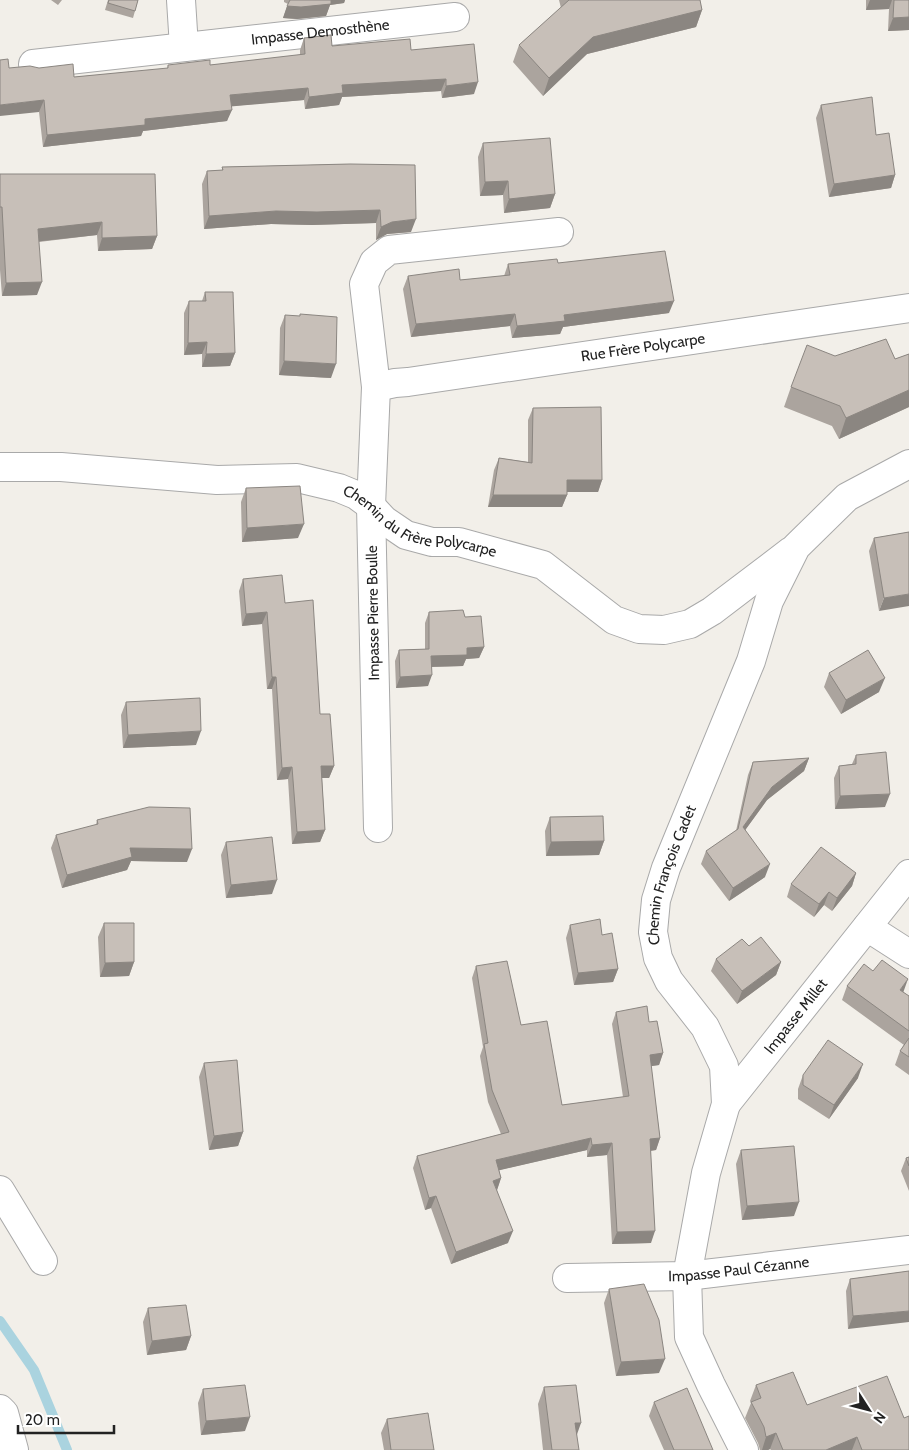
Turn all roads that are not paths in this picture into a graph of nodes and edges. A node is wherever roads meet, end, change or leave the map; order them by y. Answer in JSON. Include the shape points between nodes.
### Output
{"nodes":[{"id":1,"x":181,"y":0,"type":"edge"},
{"id":2,"x":455,"y":16,"type":"dead end"},
{"id":3,"x":184,"y":47,"type":"junction"},
{"id":4,"x":33,"y":64,"type":"dead end"},
{"id":5,"x":559,"y":232,"type":"dead end"},
{"id":6,"x":909,"y":308,"type":"edge"},
{"id":7,"x":376,"y":387,"type":"junction"},
{"id":8,"x":909,"y":464,"type":"edge"},
{"id":9,"x":0,"y":467,"type":"edge"},
{"id":10,"x":371,"y":506,"type":"junction"},
{"id":11,"x":796,"y":547,"type":"junction"},
{"id":12,"x":378,"y":828,"type":"dead end"},
{"id":13,"x":909,"y":874,"type":"edge"},
{"id":14,"x":867,"y":927,"type":"junction"},
{"id":15,"x":909,"y":954,"type":"edge"},
{"id":16,"x":726,"y":1104,"type":"junction"},
{"id":17,"x":0,"y":1190,"type":"edge"},
{"id":18,"x":909,"y":1250,"type":"edge"},
{"id":19,"x":44,"y":1261,"type":"dead end"},
{"id":20,"x":687,"y":1276,"type":"junction"},
{"id":21,"x":567,"y":1278,"type":"dead end"},
{"id":22,"x":0,"y":1409,"type":"edge"},
{"id":23,"x":14,"y":1450,"type":"edge"},
{"id":24,"x":744,"y":1450,"type":"edge"}],
"edges":[{"from":1,"to":3,"type":"street"},
{"from":2,"to":3,"type":"street","name":"Impasse Demosthène"},
{"from":3,"to":4,"type":"street","name":"Impasse Demosthène"},
{"from":5,"to":7,"type":"street","name":"Impasse Pierre Boulle","via":[[389,250],[374,262],[364,284]]},
{"from":6,"to":7,"type":"street","name":"Rue Frère Polycarpe"},
{"from":7,"to":10,"type":"street","name":"Impasse Pierre Boulle"},
{"from":8,"to":11,"type":"street","name":"Chemin François Cadet","via":[[847,497]]},
{"from":9,"to":10,"type":"street","name":"Chemin du Frère Polycarpe","via":[[61,467],[218,480],[298,478],[339,488]]},
{"from":10,"to":11,"type":"street","name":"Chemin du Frère Polycarpe","via":[[384,520],[406,534],[432,542],[459,542],[543,565],[614,620],[639,629],[664,630],[690,624]]},
{"from":10,"to":12,"type":"street","name":"Impasse Pierre Boulle"},
{"from":11,"to":16,"type":"street","name":"Chemin François Cadet","via":[[769,601],[751,661],[666,868],[656,900],[653,932],[658,958],[669,981],[706,1027],[724,1066]]},
{"from":13,"to":14,"type":"street","name":"Impasse Millet"},
{"from":14,"to":15,"type":"street"},
{"from":14,"to":16,"type":"street","name":"Impasse Millet"},
{"from":16,"to":20,"type":"street","name":"Chemin François Cadet","via":[[706,1173]]},
{"from":17,"to":19,"type":"street"},
{"from":18,"to":20,"type":"street","name":"Impasse Paul Cézanne"},
{"from":20,"to":21,"type":"street","name":"Impasse Paul Cézanne"},
{"from":20,"to":24,"type":"street","name":"Chemin François Cadet","via":[[689,1337]]},
{"from":22,"to":23,"type":"street"}]}
